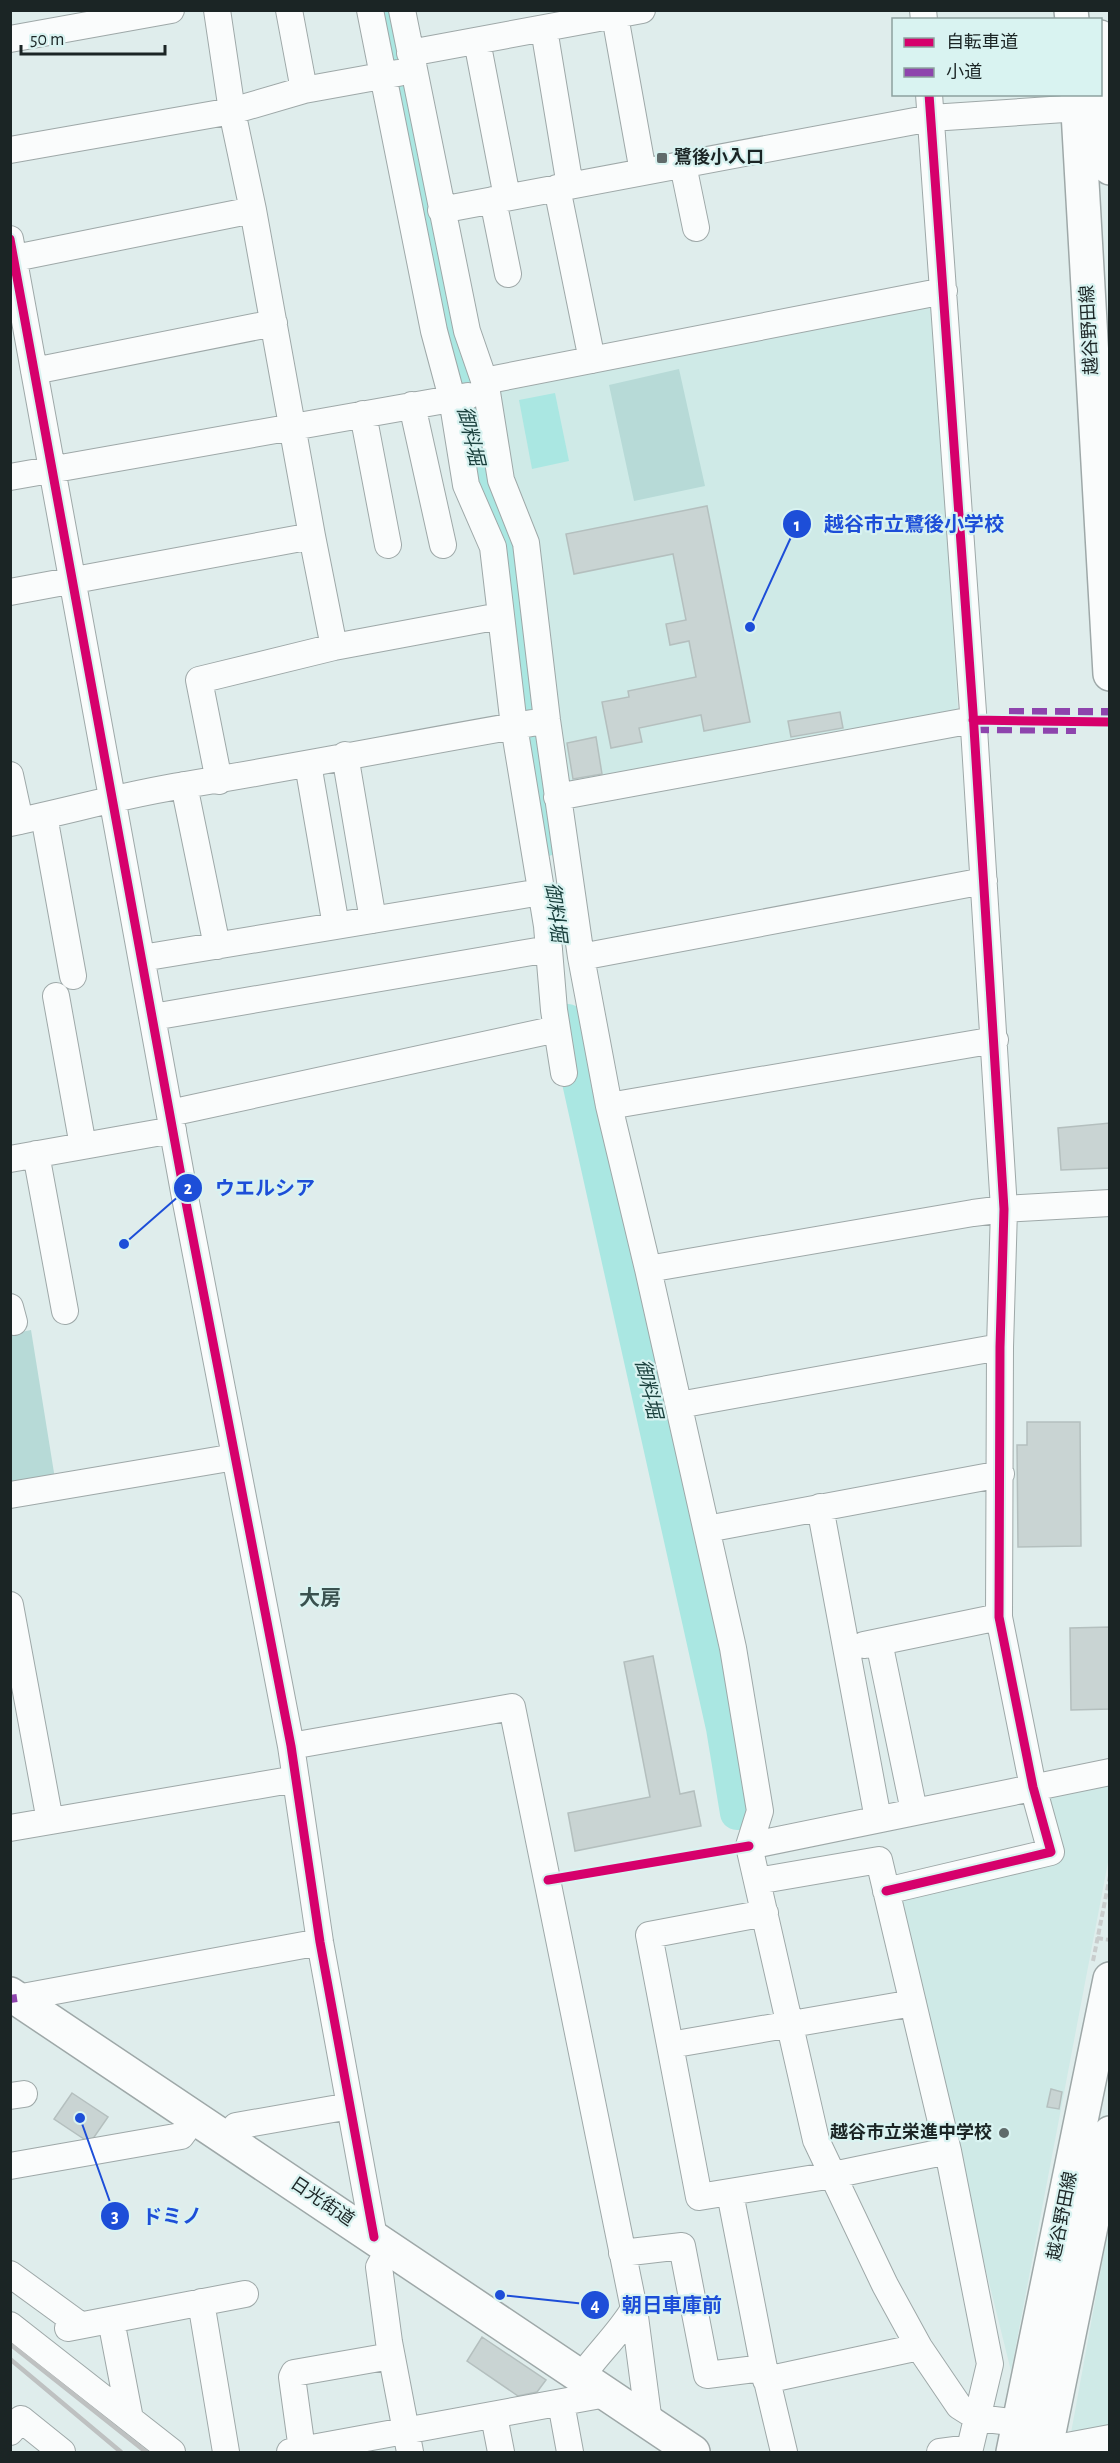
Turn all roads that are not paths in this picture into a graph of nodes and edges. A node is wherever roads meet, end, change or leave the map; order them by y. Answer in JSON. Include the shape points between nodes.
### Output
{"nodes":[{"id":1,"x":171,"y":10,"type":"edge"},
{"id":2,"x":217,"y":10,"type":"edge"},
{"id":3,"x":289,"y":10,"type":"edge"},
{"id":4,"x":370,"y":10,"type":"edge"},
{"id":5,"x":402,"y":10,"type":"edge"},
{"id":6,"x":629,"y":12,"type":"edge"},
{"id":7,"x":557,"y":21,"type":"edge"},
{"id":8,"x":10,"y":39,"type":"edge"},
{"id":9,"x":477,"y":41,"type":"junction"},
{"id":10,"x":400,"y":69,"type":"junction"},
{"id":11,"x":304,"y":90,"type":"junction"},
{"id":12,"x":1092,"y":104,"type":"edge"},
{"id":13,"x":930,"y":106,"type":"edge"},
{"id":14,"x":232,"y":111,"type":"junction"},
{"id":15,"x":10,"y":150,"type":"edge"},
{"id":16,"x":683,"y":165,"type":"junction"},
{"id":17,"x":1110,"y":168,"type":"edge"},
{"id":18,"x":643,"y":172,"type":"junction"},
{"id":19,"x":563,"y":187,"type":"junction"},
{"id":20,"x":500,"y":199,"type":"junction"},
{"id":21,"x":253,"y":210,"type":"junction"},
{"id":22,"x":441,"y":210,"type":"junction"},
{"id":23,"x":696,"y":228,"type":"dead end"},
{"id":24,"x":12,"y":253,"type":"edge"},
{"id":25,"x":508,"y":274,"type":"dead end"},
{"id":26,"x":944,"y":291,"type":"junction"},
{"id":27,"x":274,"y":323,"type":"junction"},
{"id":28,"x":592,"y":360,"type":"junction"},
{"id":29,"x":34,"y":371,"type":"junction"},
{"id":30,"x":471,"y":393,"type":"junction"},
{"id":31,"x":412,"y":405,"type":"junction"},
{"id":32,"x":363,"y":414,"type":"junction"},
{"id":33,"x":292,"y":426,"type":"junction"},
{"id":34,"x":52,"y":468,"type":"junction"},
{"id":35,"x":10,"y":477,"type":"edge"},
{"id":36,"x":312,"y":536,"type":"junction"},
{"id":37,"x":442,"y":544,"type":"dead end"},
{"id":38,"x":388,"y":545,"type":"dead end"},
{"id":39,"x":73,"y":580,"type":"junction"},
{"id":40,"x":10,"y":592,"type":"edge"},
{"id":41,"x":500,"y":616,"type":"junction"},
{"id":42,"x":334,"y":647,"type":"junction"},
{"id":43,"x":1110,"y":674,"type":"edge"},
{"id":44,"x":974,"y":720,"type":"junction"},
{"id":45,"x":531,"y":723,"type":"junction"},
{"id":46,"x":345,"y":755,"type":"junction"},
{"id":47,"x":309,"y":770,"type":"dead end"},
{"id":48,"x":10,"y":775,"type":"edge"},
{"id":49,"x":219,"y":781,"type":"junction"},
{"id":50,"x":184,"y":785,"type":"junction"},
{"id":51,"x":557,"y":797,"type":"junction"},
{"id":52,"x":111,"y":801,"type":"junction"},
{"id":53,"x":25,"y":820,"type":"edge"},
{"id":54,"x":984,"y":881,"type":"junction"},
{"id":55,"x":541,"y":892,"type":"junction"},
{"id":56,"x":373,"y":920,"type":"junction"},
{"id":57,"x":336,"y":926,"type":"junction"},
{"id":58,"x":217,"y":946,"type":"junction"},
{"id":59,"x":549,"y":949,"type":"junction"},
{"id":60,"x":581,"y":957,"type":"junction"},
{"id":61,"x":142,"y":958,"type":"junction"},
{"id":62,"x":73,"y":976,"type":"dead end"},
{"id":63,"x":56,"y":996,"type":"dead end"},
{"id":64,"x":153,"y":1017,"type":"junction"},
{"id":65,"x":557,"y":1029,"type":"junction"},
{"id":66,"x":995,"y":1040,"type":"junction"},
{"id":67,"x":564,"y":1072,"type":"dead end"},
{"id":68,"x":609,"y":1106,"type":"junction"},
{"id":69,"x":172,"y":1121,"type":"junction"},
{"id":70,"x":83,"y":1146,"type":"junction"},
{"id":71,"x":36,"y":1154,"type":"junction"},
{"id":72,"x":10,"y":1159,"type":"edge"},
{"id":73,"x":1110,"y":1203,"type":"edge"},
{"id":74,"x":1004,"y":1209,"type":"junction"},
{"id":75,"x":648,"y":1269,"type":"junction"},
{"id":76,"x":65,"y":1311,"type":"dead end"},
{"id":77,"x":1000,"y":1347,"type":"junction"},
{"id":78,"x":678,"y":1406,"type":"junction"},
{"id":79,"x":235,"y":1457,"type":"junction"},
{"id":80,"x":1001,"y":1474,"type":"junction"},
{"id":81,"x":10,"y":1495,"type":"edge"},
{"id":82,"x":820,"y":1507,"type":"junction"},
{"id":83,"x":707,"y":1529,"type":"junction"},
{"id":84,"x":10,"y":1605,"type":"edge"},
{"id":85,"x":999,"y":1617,"type":"junction"},
{"id":86,"x":879,"y":1642,"type":"junction"},
{"id":87,"x":846,"y":1648,"type":"junction"},
{"id":88,"x":291,"y":1746,"type":"junction"},
{"id":89,"x":1110,"y":1772,"type":"edge"},
{"id":90,"x":296,"y":1779,"type":"junction"},
{"id":91,"x":1033,"y":1787,"type":"junction"},
{"id":92,"x":914,"y":1811,"type":"junction"},
{"id":93,"x":878,"y":1819,"type":"junction"},
{"id":94,"x":50,"y":1821,"type":"junction"},
{"id":95,"x":10,"y":1828,"type":"edge"},
{"id":96,"x":749,"y":1846,"type":"junction"},
{"id":97,"x":757,"y":1881,"type":"junction"},
{"id":98,"x":886,"y":1891,"type":"junction"},
{"id":99,"x":765,"y":1913,"type":"junction"},
{"id":100,"x":320,"y":1942,"type":"junction"},
{"id":101,"x":1110,"y":1979,"type":"edge"},
{"id":102,"x":14,"y":1996,"type":"edge"},
{"id":103,"x":913,"y":2003,"type":"junction"},
{"id":104,"x":790,"y":2026,"type":"junction"},
{"id":105,"x":670,"y":2045,"type":"junction"},
{"id":106,"x":350,"y":2106,"type":"junction"},
{"id":107,"x":195,"y":2117,"type":"junction"},
{"id":108,"x":1110,"y":2133,"type":"edge"},
{"id":109,"x":228,"y":2139,"type":"junction"},
{"id":110,"x":948,"y":2151,"type":"junction"},
{"id":111,"x":10,"y":2166,"type":"edge"},
{"id":112,"x":832,"y":2175,"type":"junction"},
{"id":113,"x":730,"y":2193,"type":"junction"},
{"id":114,"x":382,"y":2242,"type":"junction"},
{"id":115,"x":622,"y":2253,"type":"junction"},
{"id":116,"x":10,"y":2274,"type":"edge"},
{"id":117,"x":245,"y":2294,"type":"dead end"},
{"id":118,"x":201,"y":2302,"type":"junction"},
{"id":119,"x":634,"y":2309,"type":"junction"},
{"id":120,"x":111,"y":2320,"type":"junction"},
{"id":121,"x":10,"y":2325,"type":"edge"},
{"id":122,"x":919,"y":2347,"type":"junction"},
{"id":123,"x":392,"y":2356,"type":"junction"},
{"id":124,"x":765,"y":2374,"type":"junction"},
{"id":125,"x":593,"y":2386,"type":"junction"},
{"id":126,"x":561,"y":2403,"type":"junction"},
{"id":127,"x":494,"y":2416,"type":"junction"},
{"id":128,"x":978,"y":2418,"type":"junction"},
{"id":129,"x":130,"y":2419,"type":"junction"},
{"id":130,"x":649,"y":2423,"type":"junction"},
{"id":131,"x":10,"y":2432,"type":"edge"},
{"id":132,"x":1016,"y":2438,"type":"edge"},
{"id":133,"x":1110,"y":2438,"type":"edge"},
{"id":134,"x":408,"y":2442,"type":"edge"},
{"id":135,"x":305,"y":2451,"type":"edge"},
{"id":136,"x":1045,"y":2451,"type":"edge"},
{"id":137,"x":62,"y":2452,"type":"edge"},
{"id":138,"x":172,"y":2452,"type":"edge"},
{"id":139,"x":226,"y":2452,"type":"edge"},
{"id":140,"x":501,"y":2452,"type":"edge"},
{"id":141,"x":570,"y":2452,"type":"edge"},
{"id":142,"x":693,"y":2452,"type":"edge"},
{"id":143,"x":784,"y":2452,"type":"edge"},
{"id":144,"x":940,"y":2452,"type":"edge"}],
"edges":[{"from":1,"to":8,"type":"street"},
{"from":2,"to":14,"type":"street"},
{"from":3,"to":11,"type":"street"},
{"from":4,"to":10,"type":"street"},
{"from":5,"to":10,"type":"street"},
{"from":6,"to":7,"type":"street"},
{"from":6,"to":18,"type":"street"},
{"from":7,"to":9,"type":"street"},
{"from":7,"to":19,"type":"street"},
{"from":9,"to":10,"type":"street"},
{"from":9,"to":20,"type":"street"},
{"from":10,"to":11,"type":"street"},
{"from":10,"to":22,"type":"street"},
{"from":10,"to":30,"type":"street","via":[[434,331]]},
{"from":11,"to":14,"type":"street"},
{"from":12,"to":13,"type":"street"},
{"from":12,"to":17,"type":"main road","name":"越谷野田線"},
{"from":12,"to":43,"type":"main road","name":"越谷野田線"},
{"from":13,"to":16,"type":"street"},
{"from":13,"to":26,"type":"street"},
{"from":14,"to":15,"type":"street"},
{"from":14,"to":21,"type":"street"},
{"from":16,"to":18,"type":"street"},
{"from":16,"to":23,"type":"street"},
{"from":18,"to":19,"type":"street"},
{"from":19,"to":20,"type":"street"},
{"from":19,"to":28,"type":"street"},
{"from":20,"to":22,"type":"street"},
{"from":20,"to":25,"type":"street"},
{"from":21,"to":24,"type":"street"},
{"from":21,"to":27,"type":"street"},
{"from":22,"to":30,"type":"street","via":[[467,331]]},
{"from":24,"to":29,"type":"street"},
{"from":26,"to":28,"type":"street"},
{"from":26,"to":44,"type":"street"},
{"from":27,"to":29,"type":"street"},
{"from":27,"to":33,"type":"street"},
{"from":28,"to":30,"type":"street"},
{"from":29,"to":34,"type":"street"},
{"from":30,"to":31,"type":"street"},
{"from":30,"to":41,"type":"street","via":[[465,485],[493,547]]},
{"from":30,"to":45,"type":"street","via":[[526,543]]},
{"from":31,"to":32,"type":"street"},
{"from":31,"to":37,"type":"street"},
{"from":32,"to":33,"type":"street"},
{"from":32,"to":38,"type":"street"},
{"from":33,"to":34,"type":"street"},
{"from":33,"to":36,"type":"street"},
{"from":34,"to":35,"type":"street"},
{"from":34,"to":39,"type":"street"},
{"from":36,"to":39,"type":"street"},
{"from":36,"to":42,"type":"street"},
{"from":39,"to":40,"type":"street"},
{"from":39,"to":52,"type":"street"},
{"from":41,"to":42,"type":"street"},
{"from":41,"to":45,"type":"street"},
{"from":42,"to":49,"type":"street","via":[[199,680]]},
{"from":44,"to":51,"type":"street"},
{"from":44,"to":54,"type":"street"},
{"from":45,"to":46,"type":"street"},
{"from":45,"to":51,"type":"street"},
{"from":45,"to":55,"type":"street"},
{"from":46,"to":49,"type":"street"},
{"from":46,"to":56,"type":"street"},
{"from":47,"to":57,"type":"street"},
{"from":48,"to":53,"type":"street"},
{"from":49,"to":50,"type":"street"},
{"from":50,"to":52,"type":"street"},
{"from":50,"to":58,"type":"street"},
{"from":51,"to":60,"type":"street"},
{"from":52,"to":53,"type":"street"},
{"from":52,"to":61,"type":"street"},
{"from":53,"to":62,"type":"street"},
{"from":54,"to":60,"type":"street"},
{"from":54,"to":66,"type":"street"},
{"from":55,"to":56,"type":"street"},
{"from":55,"to":59,"type":"street"},
{"from":56,"to":57,"type":"street"},
{"from":57,"to":58,"type":"street"},
{"from":58,"to":61,"type":"street"},
{"from":59,"to":64,"type":"street"},
{"from":59,"to":65,"type":"street"},
{"from":60,"to":68,"type":"street"},
{"from":61,"to":64,"type":"street"},
{"from":63,"to":70,"type":"street"},
{"from":64,"to":69,"type":"street"},
{"from":65,"to":67,"type":"street"},
{"from":65,"to":69,"type":"street"},
{"from":66,"to":68,"type":"street"},
{"from":66,"to":74,"type":"street"},
{"from":68,"to":75,"type":"street"},
{"from":69,"to":70,"type":"street"},
{"from":69,"to":79,"type":"street"},
{"from":70,"to":71,"type":"street"},
{"from":71,"to":72,"type":"street"},
{"from":71,"to":76,"type":"street"},
{"from":73,"to":74,"type":"street"},
{"from":74,"to":75,"type":"street"},
{"from":74,"to":77,"type":"street"},
{"from":75,"to":78,"type":"street"},
{"from":77,"to":78,"type":"street"},
{"from":77,"to":80,"type":"street"},
{"from":78,"to":83,"type":"street"},
{"from":79,"to":81,"type":"street"},
{"from":79,"to":88,"type":"street"},
{"from":80,"to":82,"type":"street"},
{"from":80,"to":85,"type":"street"},
{"from":82,"to":83,"type":"street"},
{"from":82,"to":87,"type":"street"},
{"from":83,"to":96,"type":"street","via":[[733,1648],[760,1810]]},
{"from":84,"to":94,"type":"street"},
{"from":85,"to":86,"type":"street"},
{"from":85,"to":91,"type":"street"},
{"from":86,"to":87,"type":"street"},
{"from":86,"to":92,"type":"street"},
{"from":87,"to":93,"type":"street"},
{"from":88,"to":90,"type":"street"},
{"from":88,"to":115,"type":"street","via":[[512,1707]]},
{"from":89,"to":91,"type":"street"},
{"from":90,"to":94,"type":"street"},
{"from":90,"to":100,"type":"street"},
{"from":91,"to":92,"type":"street"},
{"from":91,"to":98,"type":"street","via":[[1051,1852]]},
{"from":92,"to":93,"type":"street"},
{"from":93,"to":96,"type":"street"},
{"from":94,"to":95,"type":"street"},
{"from":96,"to":97,"type":"street"},
{"from":97,"to":98,"type":"street","via":[[879,1860]]},
{"from":97,"to":99,"type":"street"},
{"from":98,"to":103,"type":"street"},
{"from":99,"to":104,"type":"street"},
{"from":99,"to":105,"type":"street","via":[[649,1935]]},
{"from":100,"to":102,"type":"street"},
{"from":100,"to":106,"type":"street"},
{"from":101,"to":132,"type":"main road","name":"越谷野田線"},
{"from":102,"to":107,"type":"main road","name":"日光街道"},
{"from":103,"to":104,"type":"street"},
{"from":103,"to":110,"type":"street"},
{"from":104,"to":105,"type":"street"},
{"from":104,"to":112,"type":"street","via":[[816,2140]]},
{"from":105,"to":113,"type":"street","via":[[699,2197]]},
{"from":106,"to":109,"type":"street","via":[[236,2126]]},
{"from":106,"to":114,"type":"street"},
{"from":107,"to":109,"type":"main road","name":"日光街道"},
{"from":107,"to":111,"type":"street","via":[[180,2136]]},
{"from":108,"to":136,"type":"main road","name":"越谷野田線"},
{"from":109,"to":114,"type":"main road","name":"日光街道"},
{"from":110,"to":112,"type":"street"},
{"from":110,"to":128,"type":"street","via":[[990,2364]]},
{"from":112,"to":113,"type":"street"},
{"from":112,"to":122,"type":"street"},
{"from":113,"to":124,"type":"street"},
{"from":114,"to":123,"type":"street","via":[[379,2267]]},
{"from":114,"to":125,"type":"main road","name":"日光街道"},
{"from":115,"to":119,"type":"street"},
{"from":115,"to":124,"type":"street","via":[[682,2246],[707,2375]]},
{"from":116,"to":120,"type":"street","via":[[74,2326]]},
{"from":117,"to":118,"type":"street"},
{"from":118,"to":120,"type":"street"},
{"from":118,"to":139,"type":"street"},
{"from":119,"to":125,"type":"street","via":[[621,2331],[595,2357]]},
{"from":119,"to":130,"type":"street"},
{"from":120,"to":129,"type":"street"},
{"from":121,"to":129,"type":"street"},
{"from":122,"to":124,"type":"street"},
{"from":122,"to":128,"type":"street","via":[[958,2406]]},
{"from":123,"to":134,"type":"street"},
{"from":123,"to":135,"type":"street","via":[[294,2373]]},
{"from":124,"to":143,"type":"street"},
{"from":125,"to":126,"type":"street"},
{"from":125,"to":130,"type":"main road","name":"日光街道"},
{"from":126,"to":127,"type":"street"},
{"from":126,"to":141,"type":"street"},
{"from":127,"to":134,"type":"street"},
{"from":127,"to":140,"type":"street"},
{"from":128,"to":132,"type":"street"},
{"from":128,"to":144,"type":"street","via":[[970,2448]]},
{"from":129,"to":138,"type":"street"},
{"from":130,"to":142,"type":"main road","name":"日光街道"},
{"from":131,"to":137,"type":"street","via":[[21,2420]]},
{"from":133,"to":136,"type":"street"},
{"from":134,"to":135,"type":"street"}]}
